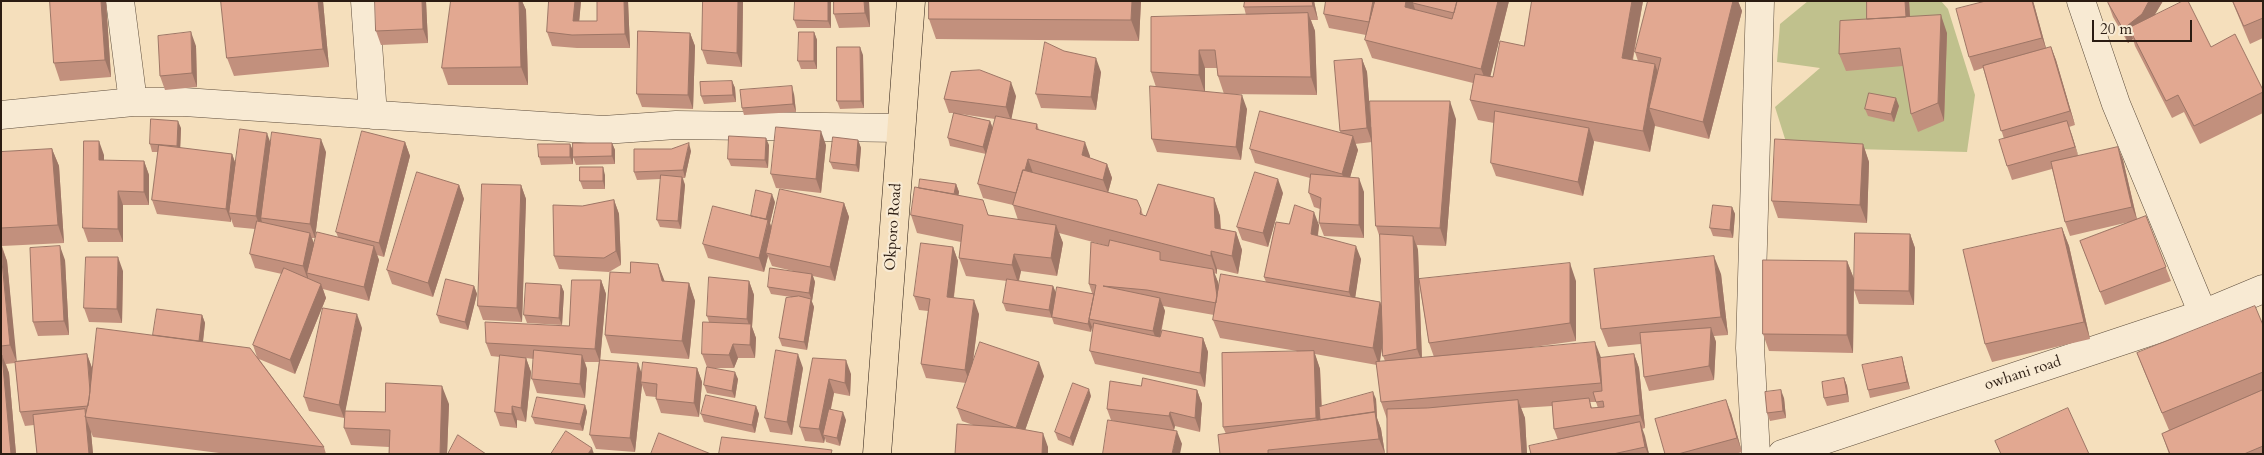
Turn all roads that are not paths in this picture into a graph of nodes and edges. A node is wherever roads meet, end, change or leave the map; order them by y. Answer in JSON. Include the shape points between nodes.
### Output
{"nodes":[{"id":1,"x":120,"y":1,"type":"edge"},
{"id":2,"x":365,"y":1,"type":"edge"},
{"id":3,"x":911,"y":1,"type":"edge"},
{"id":4,"x":1760,"y":1,"type":"edge"},
{"id":5,"x":2081,"y":1,"type":"edge"},
{"id":6,"x":133,"y":102,"type":"junction"},
{"id":7,"x":1,"y":115,"type":"edge"},
{"id":8,"x":373,"y":115,"type":"junction"},
{"id":9,"x":901,"y":128,"type":"junction"},
{"id":10,"x":2262,"y":290,"type":"edge"},
{"id":11,"x":2203,"y":314,"type":"junction"},
{"id":12,"x":877,"y":454,"type":"edge"},
{"id":13,"x":1756,"y":454,"type":"edge"},
{"id":14,"x":1782,"y":454,"type":"edge"}],
"edges":[{"from":1,"to":6,"type":"street"},
{"from":2,"to":8,"type":"street"},
{"from":3,"to":9,"type":"main road","name":"Okporo Road"},
{"from":4,"to":13,"type":"street","via":[[1750,348]]},
{"from":5,"to":11,"type":"street","via":[[2116,104]]},
{"from":6,"to":7,"type":"street"},
{"from":6,"to":8,"type":"street","via":[[184,102]]},
{"from":8,"to":9,"type":"street","via":[[603,130],[676,125]]},
{"from":9,"to":12,"type":"main road","name":"Okporo Road"},
{"from":10,"to":11,"type":"street","name":"owhani road"},
{"from":11,"to":14,"type":"street","name":"owhani road"}]}
